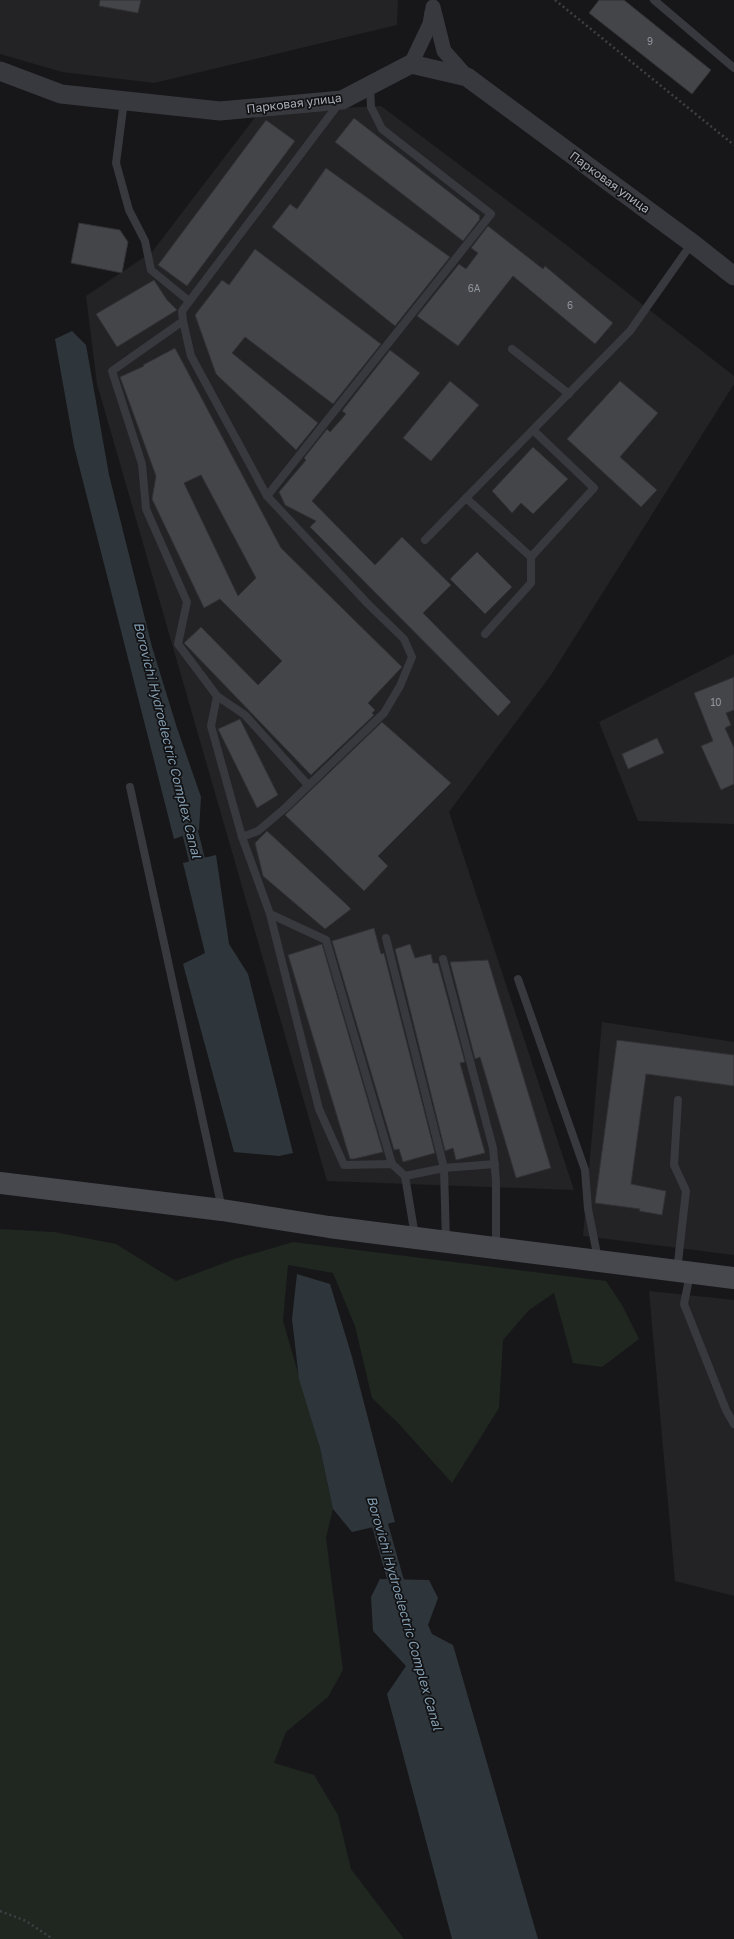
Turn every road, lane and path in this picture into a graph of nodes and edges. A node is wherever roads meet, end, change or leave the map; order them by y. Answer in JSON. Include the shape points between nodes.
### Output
{"nodes":[{"id":1,"x":555,"y":0,"type":"edge"},
{"id":2,"x":654,"y":0,"type":"edge"},
{"id":3,"x":434,"y":3,"type":"edge"},
{"id":4,"x":411,"y":64,"type":"junction"},
{"id":5,"x":734,"y":68,"type":"edge"},
{"id":6,"x":0,"y":71,"type":"edge"},
{"id":7,"x":467,"y":77,"type":"junction"},
{"id":8,"x":370,"y":85,"type":"junction"},
{"id":9,"x":342,"y":100,"type":"junction"},
{"id":10,"x":124,"y":101,"type":"junction"},
{"id":11,"x":734,"y":145,"type":"edge"},
{"id":12,"x":692,"y":243,"type":"junction"},
{"id":13,"x":734,"y":276,"type":"edge"},
{"id":14,"x":189,"y":301,"type":"junction"},
{"id":15,"x":183,"y":321,"type":"junction"},
{"id":16,"x":512,"y":349,"type":"dead end"},
{"id":17,"x":569,"y":394,"type":"junction"},
{"id":18,"x":533,"y":430,"type":"junction"},
{"id":19,"x":267,"y":496,"type":"junction"},
{"id":20,"x":466,"y":498,"type":"junction"},
{"id":21,"x":425,"y":540,"type":"dead end"},
{"id":22,"x":531,"y":557,"type":"junction"},
{"id":23,"x":485,"y":634,"type":"dead end"},
{"id":24,"x":217,"y":696,"type":"junction"},
{"id":25,"x":308,"y":784,"type":"junction"},
{"id":26,"x":130,"y":787,"type":"dead end"},
{"id":27,"x":242,"y":837,"type":"junction"},
{"id":28,"x":270,"y":914,"type":"junction"},
{"id":29,"x":386,"y":938,"type":"dead end"},
{"id":30,"x":443,"y":959,"type":"dead end"},
{"id":31,"x":518,"y":980,"type":"dead end"},
{"id":32,"x":678,"y":1100,"type":"dead end"},
{"id":33,"x":392,"y":1164,"type":"junction"},
{"id":34,"x":495,"y":1164,"type":"junction"},
{"id":35,"x":444,"y":1168,"type":"junction"},
{"id":36,"x":405,"y":1176,"type":"junction"},
{"id":37,"x":0,"y":1183,"type":"edge"},
{"id":38,"x":222,"y":1210,"type":"junction"},
{"id":39,"x":416,"y":1238,"type":"junction"},
{"id":40,"x":446,"y":1242,"type":"junction"},
{"id":41,"x":496,"y":1248,"type":"junction"},
{"id":42,"x":598,"y":1262,"type":"junction"},
{"id":43,"x":683,"y":1272,"type":"junction"},
{"id":44,"x":734,"y":1278,"type":"edge"},
{"id":45,"x":734,"y":1424,"type":"edge"},
{"id":46,"x":0,"y":1911,"type":"edge"},
{"id":47,"x":53,"y":1939,"type":"edge"}],
"edges":[{"from":1,"to":11,"type":"path"},
{"from":2,"to":5,"type":"lane"},
{"from":3,"to":4,"type":"street","via":[[430,24]]},
{"from":3,"to":7,"type":"street","via":[[444,51]]},
{"from":4,"to":7,"type":"street","name":"Парковая улица"},
{"from":4,"to":8,"type":"street","name":"Парковая улица"},
{"from":6,"to":10,"type":"street","name":"Парковая улица","via":[[61,94]]},
{"from":7,"to":12,"type":"street","name":"Парковая улица"},
{"from":8,"to":9,"type":"street","name":"Парковая улица"},
{"from":8,"to":19,"type":"lane","via":[[371,107],[382,130],[492,214]]},
{"from":9,"to":10,"type":"street","name":"Парковая улица","via":[[220,111]]},
{"from":9,"to":14,"type":"lane"},
{"from":10,"to":14,"type":"lane","via":[[116,163],[129,210],[145,241],[151,270]]},
{"from":12,"to":13,"type":"street","name":"Парковая улица"},
{"from":12,"to":17,"type":"lane","via":[[630,331]]},
{"from":14,"to":15,"type":"lane","via":[[182,311]]},
{"from":15,"to":19,"type":"lane","via":[[191,356]]},
{"from":15,"to":24,"type":"lane","via":[[112,371],[142,464],[146,509],[187,602],[178,644]]},
{"from":16,"to":17,"type":"lane"},
{"from":17,"to":18,"type":"lane"},
{"from":18,"to":20,"type":"lane"},
{"from":18,"to":22,"type":"lane","via":[[594,488]]},
{"from":19,"to":25,"type":"lane","via":[[404,639],[412,658],[400,686],[384,713]]},
{"from":20,"to":21,"type":"lane"},
{"from":20,"to":22,"type":"lane"},
{"from":22,"to":23,"type":"lane","via":[[531,583]]},
{"from":24,"to":25,"type":"lane","via":[[245,715]]},
{"from":24,"to":27,"type":"lane","via":[[211,726]]},
{"from":25,"to":27,"type":"lane","via":[[258,831]]},
{"from":26,"to":38,"type":"lane"},
{"from":27,"to":28,"type":"lane"},
{"from":28,"to":33,"type":"lane","via":[[326,940]]},
{"from":28,"to":33,"type":"lane","via":[[319,1109],[344,1165]]},
{"from":29,"to":35,"type":"lane"},
{"from":30,"to":34,"type":"lane"},
{"from":31,"to":42,"type":"lane","via":[[585,1170],[588,1209]]},
{"from":32,"to":43,"type":"lane","via":[[674,1165],[686,1192]]},
{"from":33,"to":36,"type":"lane"},
{"from":34,"to":35,"type":"lane"},
{"from":34,"to":41,"type":"lane"},
{"from":35,"to":36,"type":"lane"},
{"from":35,"to":40,"type":"lane"},
{"from":36,"to":39,"type":"lane"},
{"from":37,"to":38,"type":"main road"},
{"from":38,"to":39,"type":"main road"},
{"from":39,"to":40,"type":"main road"},
{"from":40,"to":41,"type":"main road"},
{"from":41,"to":42,"type":"main road"},
{"from":42,"to":43,"type":"main road"},
{"from":43,"to":44,"type":"main road"},
{"from":43,"to":45,"type":"lane","via":[[684,1304]]},
{"from":46,"to":47,"type":"path","via":[[26,1920]]}]}
